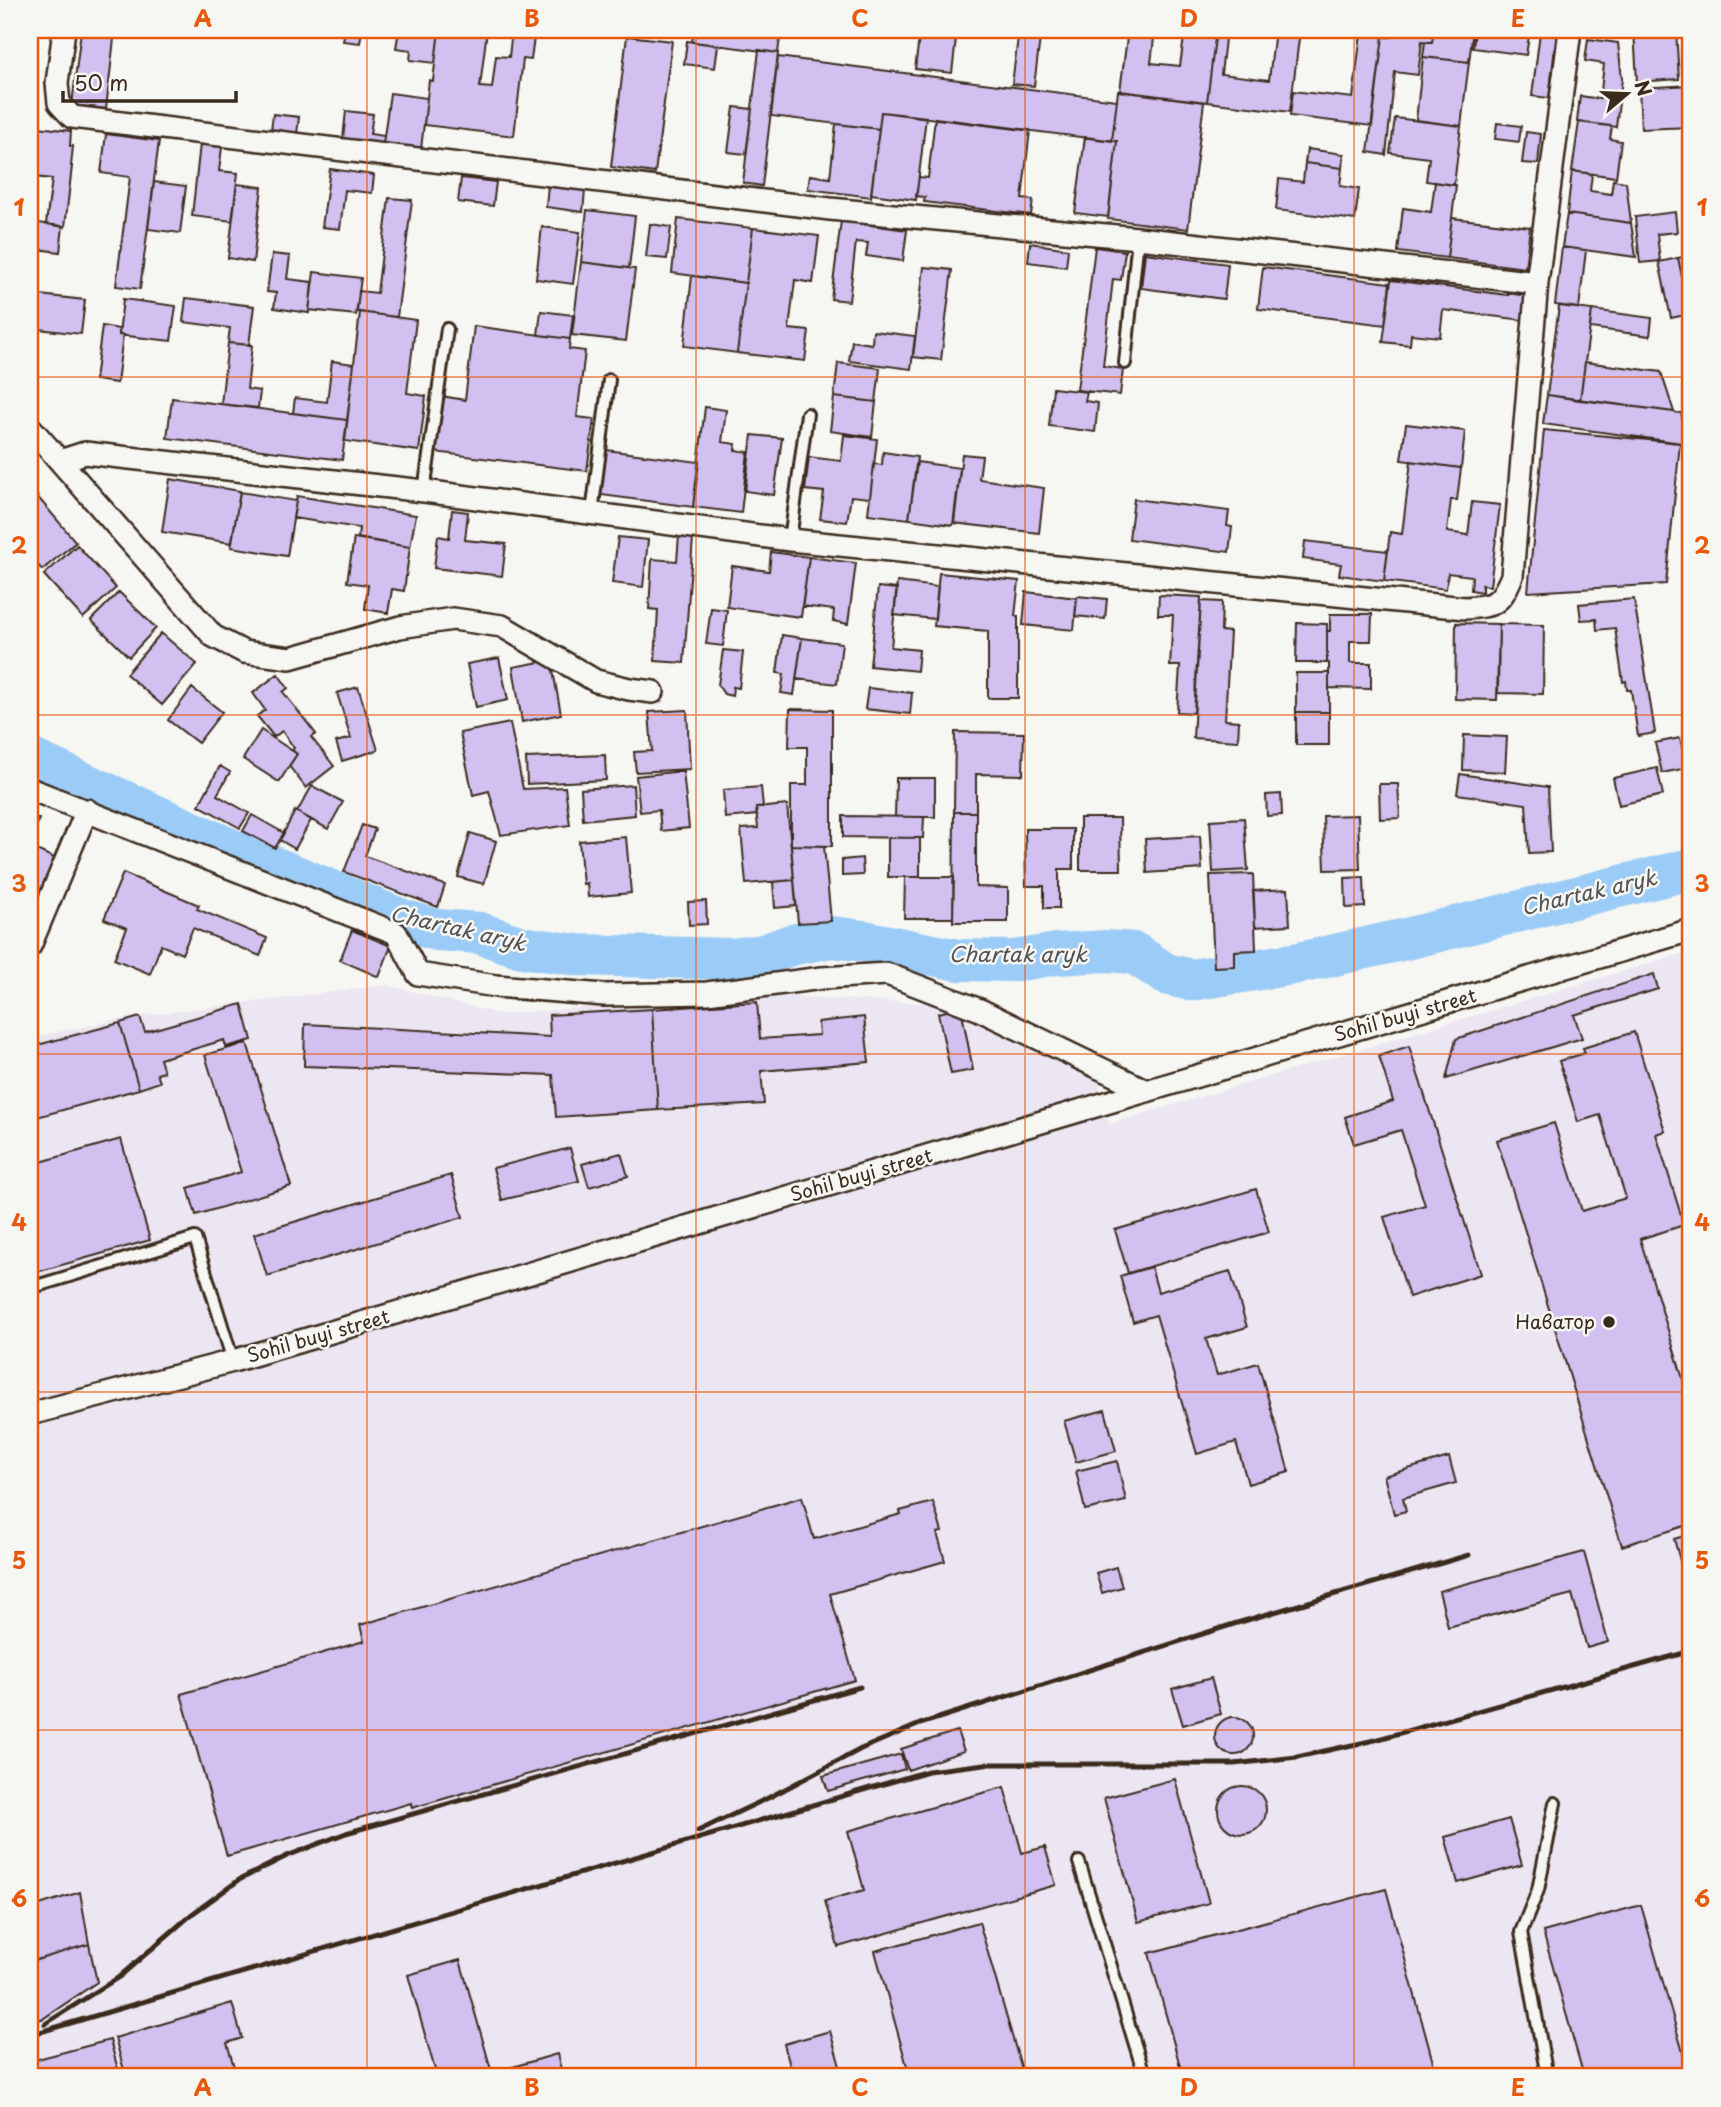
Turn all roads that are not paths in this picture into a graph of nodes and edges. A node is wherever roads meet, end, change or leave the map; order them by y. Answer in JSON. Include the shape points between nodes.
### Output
{"nodes":[{"id":1,"x":64,"y":30,"type":"edge"},
{"id":2,"x":1570,"y":30,"type":"edge"},
{"id":3,"x":1138,"y":238,"type":"junction"},
{"id":4,"x":1537,"y":283,"type":"junction"},
{"id":5,"x":447,"y":329,"type":"dead end"},
{"id":6,"x":1125,"y":363,"type":"dead end"},
{"id":7,"x":609,"y":380,"type":"dead end"},
{"id":8,"x":807,"y":414,"type":"dead end"},
{"id":9,"x":30,"y":427,"type":"edge"},
{"id":10,"x":60,"y":461,"type":"junction"},
{"id":11,"x":424,"y":491,"type":"junction"},
{"id":12,"x":592,"y":513,"type":"junction"},
{"id":13,"x":790,"y":540,"type":"junction"},
{"id":14,"x":653,"y":692,"type":"dead end"},
{"id":15,"x":30,"y":789,"type":"edge"},
{"id":16,"x":87,"y":810,"type":"junction"},
{"id":17,"x":1691,"y":930,"type":"edge"},
{"id":18,"x":30,"y":946,"type":"edge"},
{"id":19,"x":1147,"y":1091,"type":"junction"},
{"id":20,"x":30,"y":1288,"type":"edge"},
{"id":21,"x":233,"y":1361,"type":"junction"},
{"id":22,"x":30,"y":1414,"type":"edge"},
{"id":23,"x":1555,"y":1803,"type":"dead end"},
{"id":24,"x":1079,"y":1862,"type":"dead end"},
{"id":25,"x":1145,"y":2077,"type":"edge"},
{"id":26,"x":1546,"y":2077,"type":"edge"}],
"edges":[{"from":1,"to":3,"type":"street","via":[[58,103],[72,117],[830,209]]},
{"from":2,"to":4,"type":"street"},
{"from":3,"to":4,"type":"street"},
{"from":3,"to":6,"type":"lane"},
{"from":4,"to":13,"type":"street","via":[[1511,576],[1503,596],[1486,607]]},
{"from":5,"to":11,"type":"lane"},
{"from":7,"to":12,"type":"lane"},
{"from":8,"to":13,"type":"lane"},
{"from":9,"to":10,"type":"street"},
{"from":10,"to":11,"type":"street","via":[[85,453]]},
{"from":10,"to":14,"type":"street","via":[[213,636],[244,652],[290,658],[400,627],[453,619],[502,626],[596,681]]},
{"from":11,"to":12,"type":"street"},
{"from":12,"to":13,"type":"street"},
{"from":15,"to":16,"type":"street"},
{"from":16,"to":18,"type":"street"},
{"from":16,"to":19,"type":"street","via":[[396,933],[418,974],[604,995],[707,993],[887,974],[979,1010]]},
{"from":17,"to":19,"type":"street","name":"Sohil buyi street"},
{"from":19,"to":21,"type":"street","name":"Sohil buyi street"},
{"from":20,"to":21,"type":"lane","via":[[195,1238]]},
{"from":21,"to":22,"type":"street","name":"Sohil buyi street"},
{"from":23,"to":26,"type":"lane","via":[[1538,1891],[1521,1932]]},
{"from":24,"to":25,"type":"lane"}]}
